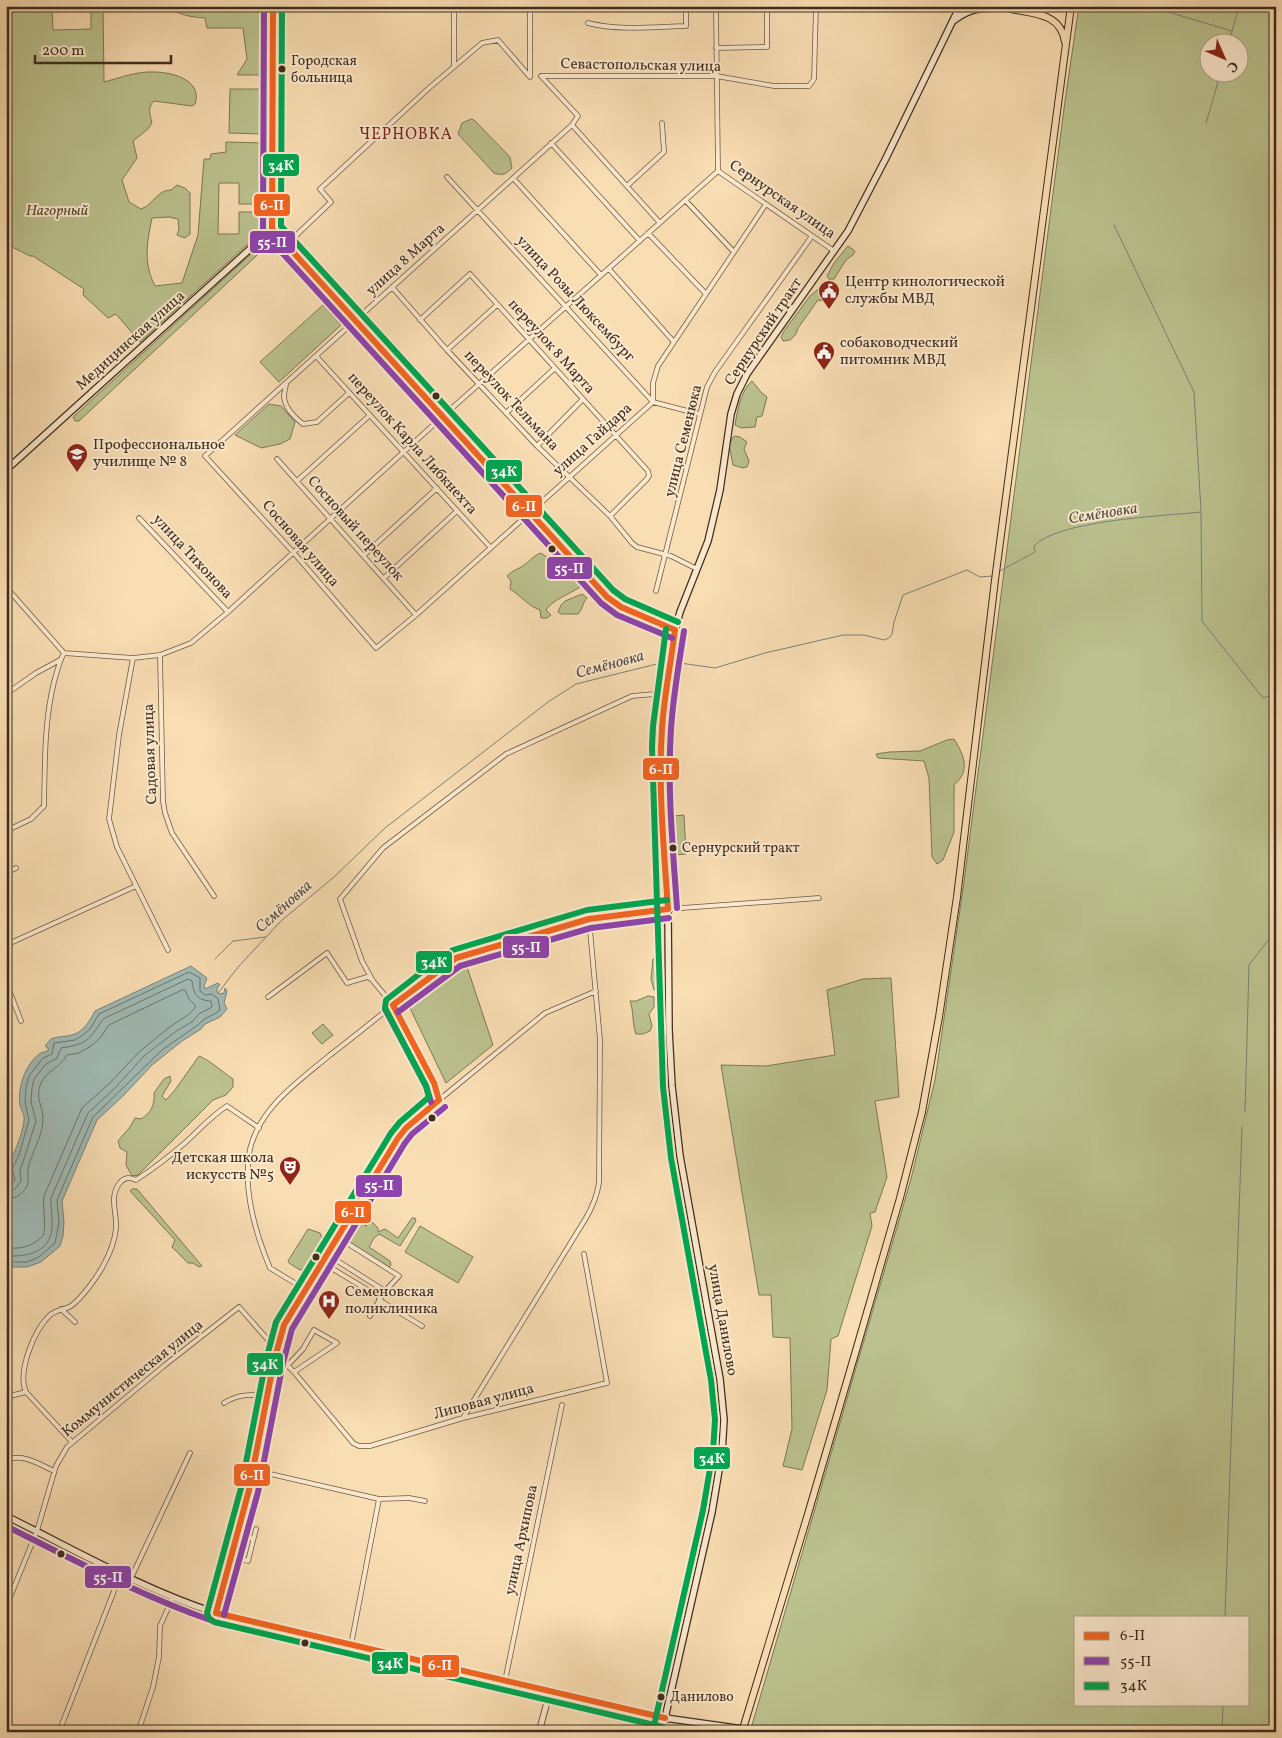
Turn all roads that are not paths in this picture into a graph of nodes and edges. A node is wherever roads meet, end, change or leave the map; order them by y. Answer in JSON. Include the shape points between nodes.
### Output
{"nodes":[{"id":1,"x":273,"y":6,"type":"edge"},
{"id":2,"x":454,"y":6,"type":"edge"},
{"id":3,"x":530,"y":6,"type":"edge"},
{"id":4,"x":686,"y":6,"type":"edge"},
{"id":5,"x":716,"y":6,"type":"edge"},
{"id":6,"x":767,"y":6,"type":"edge"},
{"id":7,"x":816,"y":6,"type":"edge"},
{"id":8,"x":960,"y":6,"type":"edge"},
{"id":9,"x":1055,"y":6,"type":"edge"},
{"id":10,"x":1072,"y":6,"type":"edge"},
{"id":11,"x":1001,"y":7,"type":"edge"},
{"id":12,"x":1032,"y":12,"type":"junction"},
{"id":13,"x":588,"y":23,"type":"dead end"},
{"id":14,"x":951,"y":24,"type":"junction"},
{"id":15,"x":716,"y":48,"type":"junction"},
{"id":16,"x":1066,"y":51,"type":"junction"},
{"id":17,"x":454,"y":67,"type":"junction"},
{"id":18,"x":716,"y":76,"type":"junction"},
{"id":19,"x":662,"y":123,"type":"dead end"},
{"id":20,"x":572,"y":125,"type":"junction"},
{"id":21,"x":551,"y":143,"type":"junction"},
{"id":22,"x":718,"y":171,"type":"junction"},
{"id":23,"x":447,"y":177,"type":"dead end"},
{"id":24,"x":513,"y":178,"type":"junction"},
{"id":25,"x":627,"y":186,"type":"junction"},
{"id":26,"x":685,"y":200,"type":"junction"},
{"id":27,"x":766,"y":204,"type":"junction"},
{"id":28,"x":478,"y":210,"type":"junction"},
{"id":29,"x":660,"y":223,"type":"junction"},
{"id":30,"x":272,"y":229,"type":"junction"},
{"id":31,"x":648,"y":234,"type":"junction"},
{"id":32,"x":812,"y":236,"type":"junction"},
{"id":33,"x":640,"y":241,"type":"junction"},
{"id":34,"x":286,"y":245,"type":"junction"},
{"id":35,"x":834,"y":251,"type":"junction"},
{"id":36,"x":734,"y":252,"type":"junction"},
{"id":37,"x":608,"y":268,"type":"junction"},
{"id":38,"x":601,"y":275,"type":"junction"},
{"id":39,"x":392,"y":287,"type":"junction"},
{"id":40,"x":706,"y":294,"type":"junction"},
{"id":41,"x":498,"y":305,"type":"junction"},
{"id":42,"x":566,"y":306,"type":"junction"},
{"id":43,"x":420,"y":320,"type":"junction"},
{"id":44,"x":355,"y":321,"type":"junction"},
{"id":45,"x":529,"y":340,"type":"junction"},
{"id":46,"x":674,"y":342,"type":"junction"},
{"id":47,"x":447,"y":350,"type":"junction"},
{"id":48,"x":316,"y":356,"type":"junction"},
{"id":49,"x":554,"y":368,"type":"junction"},
{"id":50,"x":286,"y":383,"type":"junction"},
{"id":51,"x":479,"y":384,"type":"junction"},
{"id":52,"x":349,"y":392,"type":"junction"},
{"id":53,"x":583,"y":399,"type":"junction"},
{"id":54,"x":653,"y":402,"type":"junction"},
{"id":55,"x":506,"y":413,"type":"junction"},
{"id":56,"x":699,"y":414,"type":"junction"},
{"id":57,"x":370,"y":415,"type":"junction"},
{"id":58,"x":442,"y":417,"type":"junction"},
{"id":59,"x":616,"y":435,"type":"junction"},
{"id":60,"x":537,"y":446,"type":"junction"},
{"id":61,"x":404,"y":452,"type":"junction"},
{"id":62,"x":206,"y":456,"type":"joint"},
{"id":63,"x":277,"y":459,"type":"dead end"},
{"id":64,"x":6,"y":470,"type":"edge"},
{"id":65,"x":568,"y":477,"type":"junction"},
{"id":66,"x":297,"y":481,"type":"junction"},
{"id":67,"x":436,"y":488,"type":"junction"},
{"id":68,"x":457,"y":511,"type":"junction"},
{"id":69,"x":530,"y":513,"type":"junction"},
{"id":70,"x":610,"y":516,"type":"junction"},
{"id":71,"x":139,"y":518,"type":"dead end"},
{"id":72,"x":330,"y":518,"type":"junction"},
{"id":73,"x":491,"y":548,"type":"junction"},
{"id":74,"x":293,"y":552,"type":"junction"},
{"id":75,"x":666,"y":554,"type":"junction"},
{"id":76,"x":364,"y":556,"type":"junction"},
{"id":77,"x":697,"y":569,"type":"junction"},
{"id":78,"x":384,"y":578,"type":"junction"},
{"id":79,"x":6,"y":587,"type":"edge"},
{"id":80,"x":656,"y":590,"type":"dead end"},
{"id":81,"x":228,"y":612,"type":"junction"},
{"id":82,"x":416,"y":615,"type":"junction"},
{"id":83,"x":675,"y":630,"type":"junction"},
{"id":84,"x":376,"y":648,"type":"joint"},
{"id":85,"x":64,"y":653,"type":"junction"},
{"id":86,"x":160,"y":655,"type":"junction"},
{"id":87,"x":133,"y":658,"type":"junction"},
{"id":88,"x":60,"y":660,"type":"junction"},
{"id":89,"x":666,"y":693,"type":"junction"},
{"id":90,"x":6,"y":694,"type":"edge"},
{"id":91,"x":6,"y":831,"type":"edge"},
{"id":92,"x":16,"y":868,"type":"dead end"},
{"id":93,"x":6,"y":872,"type":"edge"},
{"id":94,"x":136,"y":886,"type":"junction"},
{"id":95,"x":214,"y":896,"type":"dead end"},
{"id":96,"x":819,"y":898,"type":"dead end"},
{"id":97,"x":668,"y":909,"type":"junction"},
{"id":98,"x":588,"y":919,"type":"junction"},
{"id":99,"x":6,"y":945,"type":"edge"},
{"id":100,"x":168,"y":950,"type":"dead end"},
{"id":101,"x":373,"y":981,"type":"junction"},
{"id":102,"x":6,"y":982,"type":"edge"},
{"id":103,"x":596,"y":991,"type":"junction"},
{"id":104,"x":268,"y":997,"type":"dead end"},
{"id":105,"x":392,"y":1005,"type":"junction"},
{"id":106,"x":21,"y":1022,"type":"dead end"},
{"id":107,"x":439,"y":1100,"type":"junction"},
{"id":108,"x":259,"y":1128,"type":"junction"},
{"id":109,"x":339,"y":1238,"type":"junction"},
{"id":110,"x":584,"y":1254,"type":"dead end"},
{"id":111,"x":328,"y":1255,"type":"junction"},
{"id":112,"x":323,"y":1263,"type":"junction"},
{"id":113,"x":306,"y":1290,"type":"junction"},
{"id":114,"x":385,"y":1291,"type":"junction"},
{"id":115,"x":380,"y":1299,"type":"junction"},
{"id":116,"x":61,"y":1309,"type":"junction"},
{"id":117,"x":370,"y":1316,"type":"dead end"},
{"id":118,"x":75,"y":1322,"type":"dead end"},
{"id":119,"x":422,"y":1326,"type":"dead end"},
{"id":120,"x":276,"y":1349,"type":"junction"},
{"id":121,"x":275,"y":1357,"type":"junction"},
{"id":122,"x":288,"y":1366,"type":"junction"},
{"id":123,"x":294,"y":1372,"type":"junction"},
{"id":124,"x":26,"y":1392,"type":"junction"},
{"id":125,"x":267,"y":1396,"type":"junction"},
{"id":126,"x":6,"y":1397,"type":"edge"},
{"id":127,"x":224,"y":1403,"type":"dead end"},
{"id":128,"x":562,"y":1404,"type":"dead end"},
{"id":129,"x":463,"y":1418,"type":"junction"},
{"id":130,"x":72,"y":1442,"type":"junction"},
{"id":131,"x":190,"y":1453,"type":"dead end"},
{"id":132,"x":6,"y":1460,"type":"edge"},
{"id":133,"x":253,"y":1470,"type":"junction"},
{"id":134,"x":54,"y":1471,"type":"junction"},
{"id":135,"x":379,"y":1499,"type":"junction"},
{"id":136,"x":425,"y":1501,"type":"dead end"},
{"id":137,"x":6,"y":1516,"type":"edge"},
{"id":138,"x":256,"y":1529,"type":"dead end"},
{"id":139,"x":37,"y":1532,"type":"junction"},
{"id":140,"x":238,"y":1534,"type":"junction"},
{"id":141,"x":253,"y":1539,"type":"junction"},
{"id":142,"x":232,"y":1556,"type":"junction"},
{"id":143,"x":120,"y":1573,"type":"junction"},
{"id":144,"x":131,"y":1578,"type":"junction"},
{"id":145,"x":173,"y":1597,"type":"junction"},
{"id":146,"x":6,"y":1607,"type":"edge"},
{"id":147,"x":216,"y":1613,"type":"junction"},
{"id":148,"x":351,"y":1644,"type":"junction"},
{"id":149,"x":505,"y":1681,"type":"junction"},
{"id":150,"x":550,"y":1691,"type":"junction"},
{"id":151,"x":665,"y":1718,"type":"junction"},
{"id":152,"x":6,"y":1730,"type":"edge"},
{"id":153,"x":743,"y":1730,"type":"edge"},
{"id":154,"x":11,"y":1732,"type":"edge"},
{"id":155,"x":58,"y":1732,"type":"edge"},
{"id":156,"x":138,"y":1732,"type":"edge"},
{"id":157,"x":538,"y":1732,"type":"edge"},
{"id":158,"x":662,"y":1732,"type":"edge"}],
"edges":[{"from":1,"to":30,"type":"main road"},
{"from":2,"to":17,"type":"street"},
{"from":3,"to":17,"type":"street","via":[[530,77],[498,40],[482,43]]},
{"from":4,"to":13,"type":"street","via":[[686,26],[601,27]]},
{"from":5,"to":15,"type":"street","name":"Сернурская улица"},
{"from":6,"to":15,"type":"street","via":[[767,47]]},
{"from":7,"to":18,"type":"street","name":"Севастопольская улица","via":[[814,79],[809,86],[774,86]]},
{"from":8,"to":14,"type":"main road","name":"Сернурский тракт"},
{"from":9,"to":12,"type":"main road"},
{"from":10,"to":16,"type":"main road"},
{"from":11,"to":12,"type":"main road"},
{"from":11,"to":14,"type":"main road","via":[[969,10]]},
{"from":12,"to":16,"type":"main road","via":[[1059,25],[1064,33]]},
{"from":14,"to":35,"type":"main road","name":"Сернурский тракт","via":[[860,210]]},
{"from":15,"to":18,"type":"street","name":"Сернурская улица"},
{"from":16,"to":153,"type":"main road","via":[[957,897],[922,1112],[900,1198]]},
{"from":17,"to":34,"type":"street","via":[[320,189],[331,202]]},
{"from":18,"to":20,"type":"street","name":"Севастопольская улица","via":[[542,76],[578,116]]},
{"from":18,"to":22,"type":"street","name":"Сернурская улица"},
{"from":19,"to":25,"type":"street","via":[[664,152]]},
{"from":20,"to":21,"type":"street","name":"улица 8 Марта"},
{"from":20,"to":25,"type":"street"},
{"from":21,"to":24,"type":"street","name":"улица 8 Марта"},
{"from":21,"to":33,"type":"street"},
{"from":22,"to":26,"type":"street"},
{"from":22,"to":27,"type":"street","name":"Сернурская улица"},
{"from":23,"to":28,"type":"street","name":"улица Розы Люксембург"},
{"from":24,"to":28,"type":"street","name":"улица 8 Марта"},
{"from":24,"to":38,"type":"street"},
{"from":25,"to":29,"type":"street"},
{"from":26,"to":29,"type":"street"},
{"from":26,"to":36,"type":"street"},
{"from":27,"to":32,"type":"street","name":"Сернурская улица"},
{"from":27,"to":36,"type":"street","name":"улица Гайдара"},
{"from":28,"to":39,"type":"street","name":"улица 8 Марта"},
{"from":28,"to":42,"type":"street","name":"улица Розы Люксембург"},
{"from":29,"to":31,"type":"street"},
{"from":30,"to":34,"type":"main road"},
{"from":30,"to":64,"type":"main road","name":"Медицинская улица"},
{"from":31,"to":33,"type":"street"},
{"from":31,"to":40,"type":"street"},
{"from":32,"to":35,"type":"street","name":"Сернурская улица"},
{"from":32,"to":56,"type":"street","name":"улица Семенюка","via":[[715,372]]},
{"from":33,"to":37,"type":"street"},
{"from":34,"to":44,"type":"main road"},
{"from":35,"to":77,"type":"main road","name":"Сернурский тракт","via":[[747,374],[737,394],[729,422],[720,490]]},
{"from":36,"to":40,"type":"street","name":"улица Гайдара"},
{"from":37,"to":38,"type":"street"},
{"from":37,"to":46,"type":"street"},
{"from":38,"to":42,"type":"street"},
{"from":39,"to":43,"type":"street","name":"переулок Тельмана"},
{"from":39,"to":44,"type":"street","name":"улица 8 Марта"},
{"from":40,"to":46,"type":"street","name":"улица Гайдара"},
{"from":41,"to":43,"type":"street","name":"переулок 8 Марта","via":[[470,274]]},
{"from":41,"to":45,"type":"street","name":"переулок 8 Марта"},
{"from":41,"to":47,"type":"street"},
{"from":42,"to":45,"type":"street"},
{"from":42,"to":54,"type":"street","name":"улица Розы Люксембург"},
{"from":43,"to":47,"type":"street","name":"переулок Тельмана"},
{"from":44,"to":48,"type":"street","name":"улица 8 Марта"},
{"from":44,"to":58,"type":"main road"},
{"from":45,"to":49,"type":"street","name":"переулок 8 Марта"},
{"from":45,"to":51,"type":"street"},
{"from":46,"to":54,"type":"street","name":"улица Гайдара","via":[[655,372]]},
{"from":47,"to":51,"type":"street","name":"переулок Тельмана"},
{"from":48,"to":50,"type":"street","name":"улица 8 Марта"},
{"from":48,"to":52,"type":"street","name":"переулок Карла Либкнехта"},
{"from":49,"to":53,"type":"street","name":"переулок 8 Марта"},
{"from":49,"to":55,"type":"street"},
{"from":50,"to":52,"type":"street","via":[[284,396],[287,406],[303,424],[317,422]]},
{"from":50,"to":62,"type":"street","name":"улица 8 Марта"},
{"from":51,"to":55,"type":"street","name":"переулок Тельмана"},
{"from":51,"to":58,"type":"street"},
{"from":52,"to":57,"type":"street","name":"переулок Карла Либкнехта"},
{"from":53,"to":59,"type":"street","name":"переулок 8 Марта"},
{"from":53,"to":60,"type":"street"},
{"from":54,"to":56,"type":"street"},
{"from":54,"to":59,"type":"street","name":"улица Гайдара"},
{"from":55,"to":60,"type":"street","name":"переулок Тельмана"},
{"from":56,"to":75,"type":"street","name":"улица Семенюка"},
{"from":57,"to":61,"type":"street","name":"переулок Карла Либкнехта"},
{"from":57,"to":66,"type":"street"},
{"from":58,"to":61,"type":"street"},
{"from":58,"to":69,"type":"main road"},
{"from":59,"to":65,"type":"street","name":"улица Гайдара"},
{"from":59,"to":70,"type":"street","name":"переулок 8 Марта","via":[[649,476]]},
{"from":60,"to":65,"type":"street","name":"переулок Тельмана"},
{"from":61,"to":67,"type":"street","name":"переулок Карла Либкнехта"},
{"from":61,"to":72,"type":"street"},
{"from":62,"to":74,"type":"street","name":"Сосновая улица"},
{"from":63,"to":66,"type":"street","name":"Сосновый переулок"},
{"from":65,"to":69,"type":"street","name":"улица Гайдара"},
{"from":65,"to":70,"type":"street","name":"переулок Тельмана"},
{"from":66,"to":72,"type":"street","name":"Сосновый переулок"},
{"from":67,"to":68,"type":"street","name":"переулок Карла Либкнехта"},
{"from":67,"to":76,"type":"street"},
{"from":68,"to":73,"type":"street","name":"переулок Карла Либкнехта"},
{"from":68,"to":78,"type":"street"},
{"from":69,"to":73,"type":"street","name":"улица Гайдара"},
{"from":69,"to":83,"type":"main road","via":[[606,597],[621,607]]},
{"from":70,"to":75,"type":"street","name":"переулок Тельмана","via":[[637,548]]},
{"from":71,"to":81,"type":"street","name":"улица Тихонова"},
{"from":72,"to":74,"type":"street"},
{"from":72,"to":76,"type":"street","name":"Сосновый переулок"},
{"from":73,"to":82,"type":"street","name":"улица Гайдара"},
{"from":74,"to":81,"type":"street"},
{"from":74,"to":84,"type":"street","name":"Сосновая улица"},
{"from":75,"to":77,"type":"street","name":"переулок Тельмана"},
{"from":75,"to":80,"type":"street","name":"улица Семенюка"},
{"from":76,"to":78,"type":"street","name":"Сосновый переулок"},
{"from":77,"to":83,"type":"main road","name":"Сернурский тракт"},
{"from":78,"to":82,"type":"street","name":"Сосновый переулок"},
{"from":79,"to":85,"type":"street"},
{"from":81,"to":86,"type":"street","via":[[191,643]]},
{"from":82,"to":84,"type":"street","name":"улица Гайдара"},
{"from":83,"to":89,"type":"main road","name":"Сернурский тракт"},
{"from":85,"to":87,"type":"street"},
{"from":85,"to":88,"type":"street"},
{"from":86,"to":87,"type":"street"},
{"from":86,"to":95,"type":"street","name":"Садовая улица","via":[[165,813],[172,832]]},
{"from":87,"to":94,"type":"street","name":"Садовая улица","via":[[109,819],[117,846]]},
{"from":88,"to":90,"type":"street"},
{"from":88,"to":91,"type":"street","via":[[51,694],[45,743],[44,806],[31,819]]},
{"from":89,"to":97,"type":"main road","name":"Сернурский тракт","via":[[661,747]]},
{"from":89,"to":101,"type":"street","via":[[632,696],[506,754],[383,848],[340,900],[362,961]]},
{"from":92,"to":93,"type":"street"},
{"from":94,"to":99,"type":"street"},
{"from":94,"to":100,"type":"street","name":"Садовая улица"},
{"from":96,"to":97,"type":"street"},
{"from":97,"to":98,"type":"street"},
{"from":97,"to":151,"type":"main road","name":"улица Данилово","via":[[669,1031],[674,1115],[720,1379],[724,1420],[712,1512]]},
{"from":98,"to":103,"type":"street"},
{"from":98,"to":105,"type":"street","via":[[456,958]]},
{"from":101,"to":104,"type":"street","via":[[367,977],[347,983],[327,953]]},
{"from":101,"to":105,"type":"street"},
{"from":102,"to":106,"type":"street"},
{"from":103,"to":107,"type":"street","via":[[545,1013]]},
{"from":103,"to":129,"type":"street","via":[[600,1040],[599,1183],[594,1204]]},
{"from":105,"to":107,"type":"street","via":[[434,1083]]},
{"from":105,"to":108,"type":"street","via":[[294,1085],[265,1116]]},
{"from":107,"to":109,"type":"street","via":[[398,1138]]},
{"from":108,"to":113,"type":"street","via":[[250,1149],[247,1176],[264,1254],[270,1268]]},
{"from":108,"to":116,"type":"street","via":[[227,1106],[158,1166],[136,1180],[122,1180],[113,1199],[116,1228],[104,1265],[72,1305]]},
{"from":109,"to":111,"type":"street"},
{"from":109,"to":114,"type":"street","via":[[399,1276]]},
{"from":110,"to":129,"type":"street","name":"Липовая улица","via":[[607,1383]]},
{"from":111,"to":112,"type":"street"},
{"from":111,"to":114,"type":"street"},
{"from":112,"to":113,"type":"street"},
{"from":112,"to":115,"type":"street"},
{"from":113,"to":120,"type":"street","via":[[284,1325]]},
{"from":114,"to":115,"type":"street"},
{"from":115,"to":117,"type":"street"},
{"from":115,"to":119,"type":"street"},
{"from":116,"to":118,"type":"street"},
{"from":116,"to":124,"type":"street","via":[[46,1320],[29,1352],[22,1376]]},
{"from":120,"to":121,"type":"street"},
{"from":120,"to":130,"type":"street","name":"Коммунистическая улица","via":[[239,1307]]},
{"from":121,"to":122,"type":"street","name":"Липовая улица"},
{"from":121,"to":125,"type":"street"},
{"from":122,"to":123,"type":"street","name":"Липовая улица"},
{"from":122,"to":123,"type":"street","via":[[314,1330],[337,1343]]},
{"from":123,"to":129,"type":"street","name":"Липовая улица","via":[[353,1443],[359,1446],[370,1446]]},
{"from":124,"to":126,"type":"street"},
{"from":124,"to":130,"type":"street"},
{"from":125,"to":127,"type":"street","via":[[240,1395]]},
{"from":125,"to":133,"type":"street"},
{"from":128,"to":149,"type":"street","name":"улица Архипова"},
{"from":130,"to":134,"type":"street","name":"Коммунистическая улица"},
{"from":131,"to":144,"type":"street"},
{"from":132,"to":134,"type":"street","via":[[22,1458]]},
{"from":133,"to":135,"type":"street"},
{"from":133,"to":140,"type":"street"},
{"from":134,"to":139,"type":"street","name":"Коммунистическая улица"},
{"from":135,"to":136,"type":"street"},
{"from":135,"to":148,"type":"street"},
{"from":137,"to":139,"type":"main road"},
{"from":138,"to":141,"type":"street"},
{"from":139,"to":143,"type":"main road"},
{"from":139,"to":146,"type":"street","name":"Коммунистическая улица"},
{"from":140,"to":141,"type":"street"},
{"from":140,"to":142,"type":"street"},
{"from":141,"to":142,"type":"street","via":[[248,1560]]},
{"from":142,"to":147,"type":"street"},
{"from":143,"to":144,"type":"main road"},
{"from":143,"to":155,"type":"street"},
{"from":144,"to":145,"type":"main road"},
{"from":145,"to":147,"type":"main road"},
{"from":145,"to":156,"type":"street","via":[[160,1626],[153,1687]]},
{"from":147,"to":148,"type":"main road"},
{"from":148,"to":149,"type":"main road"},
{"from":149,"to":150,"type":"main road"},
{"from":150,"to":151,"type":"main road"},
{"from":150,"to":157,"type":"street"},
{"from":151,"to":153,"type":"main road"},
{"from":151,"to":158,"type":"street","name":"улица Данилово"},
{"from":152,"to":154,"type":"street"}]}
